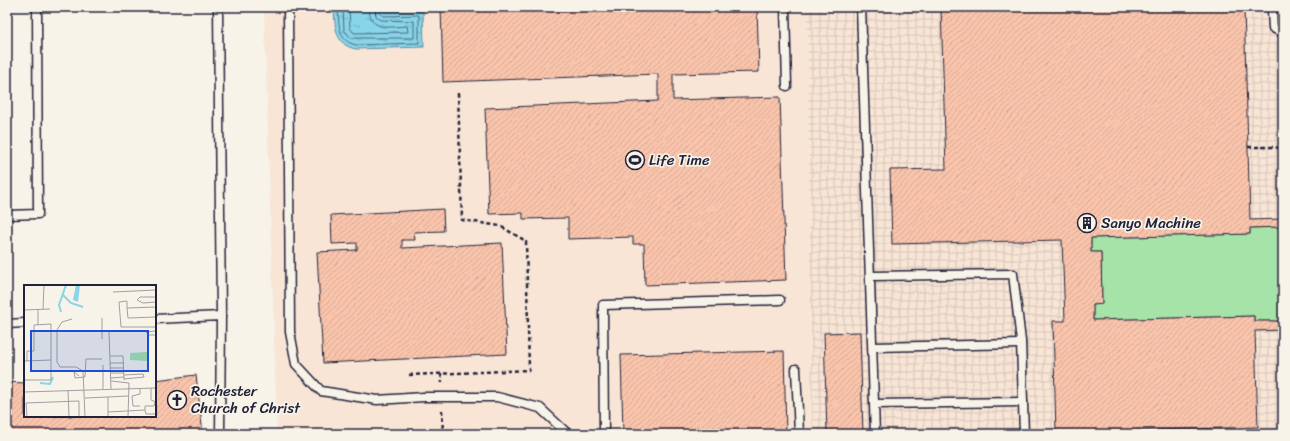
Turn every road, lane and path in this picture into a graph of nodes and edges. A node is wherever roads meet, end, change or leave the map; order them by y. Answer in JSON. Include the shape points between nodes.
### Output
{"nodes":[{"id":1,"x":37,"y":7,"type":"edge"},
{"id":2,"x":218,"y":7,"type":"edge"},
{"id":3,"x":288,"y":7,"type":"edge"},
{"id":4,"x":785,"y":7,"type":"edge"},
{"id":5,"x":861,"y":7,"type":"edge"},
{"id":6,"x":1275,"y":7,"type":"edge"},
{"id":7,"x":1283,"y":33,"type":"edge"},
{"id":8,"x":787,"y":86,"type":"dead end"},
{"id":9,"x":458,"y":93,"type":"dead end"},
{"id":10,"x":1248,"y":147,"type":"dead end"},
{"id":11,"x":1283,"y":150,"type":"edge"},
{"id":12,"x":7,"y":215,"type":"edge"},
{"id":13,"x":871,"y":276,"type":"junction"},
{"id":14,"x":780,"y":300,"type":"dead end"},
{"id":15,"x":221,"y":316,"type":"junction"},
{"id":16,"x":156,"y":319,"type":"edge"},
{"id":17,"x":24,"y":323,"type":"edge"},
{"id":18,"x":7,"y":324,"type":"edge"},
{"id":19,"x":1022,"y":344,"type":"junction"},
{"id":20,"x":873,"y":347,"type":"junction"},
{"id":21,"x":796,"y":369,"type":"dead end"},
{"id":22,"x":409,"y":375,"type":"dead end"},
{"id":23,"x":1023,"y":402,"type":"junction"},
{"id":24,"x":874,"y":404,"type":"junction"},
{"id":25,"x":220,"y":434,"type":"edge"},
{"id":26,"x":568,"y":434,"type":"edge"},
{"id":27,"x":604,"y":434,"type":"edge"},
{"id":28,"x":799,"y":434,"type":"edge"},
{"id":29,"x":875,"y":434,"type":"edge"},
{"id":30,"x":1024,"y":434,"type":"edge"}],
"edges":[{"from":1,"to":12,"type":"lane","via":[[38,214]]},
{"from":2,"to":15,"type":"lane"},
{"from":3,"to":26,"type":"lane","via":[[290,332],[296,364],[321,391],[377,400],[497,397],[540,408]]},
{"from":4,"to":8,"type":"lane"},
{"from":5,"to":13,"type":"lane"},
{"from":6,"to":7,"type":"lane","via":[[1272,11],[1273,28]]},
{"from":9,"to":22,"type":"path","via":[[462,220],[500,226],[526,241],[529,370]]},
{"from":10,"to":11,"type":"path","via":[[1276,147]]},
{"from":13,"to":19,"type":"lane","via":[[1013,274]]},
{"from":13,"to":20,"type":"lane"},
{"from":14,"to":27,"type":"lane","via":[[603,305]]},
{"from":15,"to":16,"type":"lane"},
{"from":15,"to":25,"type":"lane"},
{"from":17,"to":18,"type":"lane"},
{"from":19,"to":20,"type":"lane"},
{"from":19,"to":23,"type":"lane"},
{"from":20,"to":24,"type":"lane"},
{"from":21,"to":28,"type":"lane"},
{"from":23,"to":24,"type":"lane"},
{"from":23,"to":30,"type":"lane"},
{"from":24,"to":29,"type":"lane"}]}
